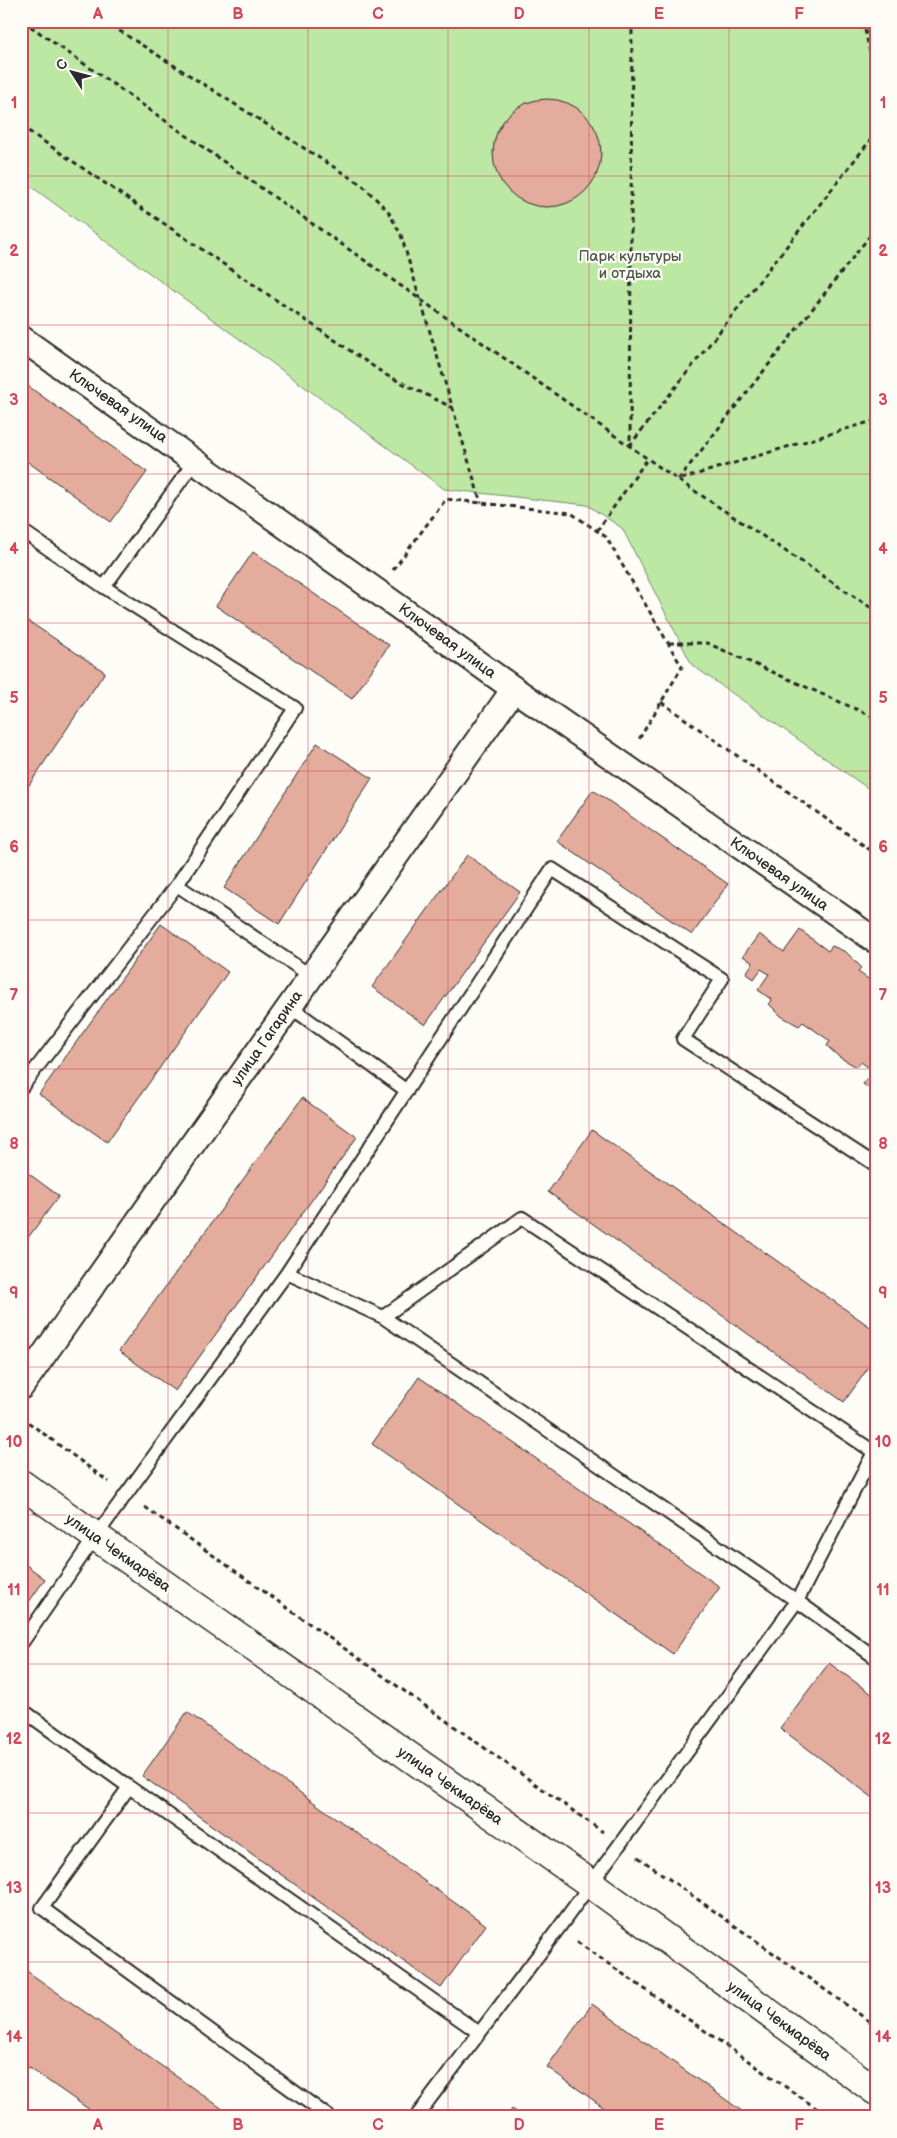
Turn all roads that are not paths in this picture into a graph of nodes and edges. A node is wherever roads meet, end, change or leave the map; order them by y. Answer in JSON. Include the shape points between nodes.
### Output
{"nodes":[{"id":1,"x":21,"y":338,"type":"edge"},
{"id":2,"x":196,"y":461,"type":"junction"},
{"id":3,"x":21,"y":530,"type":"edge"},
{"id":4,"x":104,"y":586,"type":"junction"},
{"id":5,"x":514,"y":689,"type":"junction"},
{"id":6,"x":177,"y":885,"type":"junction"},
{"id":7,"x":876,"y":941,"type":"edge"},
{"id":8,"x":312,"y":976,"type":"junction"},
{"id":9,"x":289,"y":1006,"type":"junction"},
{"id":10,"x":21,"y":1088,"type":"edge"},
{"id":11,"x":406,"y":1090,"type":"junction"},
{"id":12,"x":876,"y":1165,"type":"edge"},
{"id":13,"x":287,"y":1273,"type":"junction"},
{"id":14,"x":384,"y":1317,"type":"junction"},
{"id":15,"x":21,"y":1387,"type":"edge"},
{"id":16,"x":875,"y":1451,"type":"edge"},
{"id":17,"x":21,"y":1484,"type":"edge"},
{"id":18,"x":95,"y":1537,"type":"junction"},
{"id":19,"x":797,"y":1601,"type":"junction"},
{"id":20,"x":21,"y":1644,"type":"edge"},
{"id":21,"x":876,"y":1658,"type":"edge"},
{"id":22,"x":21,"y":1709,"type":"edge"},
{"id":23,"x":129,"y":1787,"type":"junction"},
{"id":24,"x":591,"y":1884,"type":"junction"},
{"id":25,"x":478,"y":2032,"type":"junction"},
{"id":26,"x":876,"y":2091,"type":"edge"},
{"id":27,"x":329,"y":2117,"type":"edge"},
{"id":28,"x":416,"y":2117,"type":"edge"}],
"edges":[{"from":1,"to":2,"type":"street","name":"Ключевая улица"},
{"from":2,"to":4,"type":"lane"},
{"from":2,"to":5,"type":"street","name":"Ключевая улица"},
{"from":3,"to":4,"type":"lane"},
{"from":4,"to":6,"type":"lane","via":[[295,708]]},
{"from":5,"to":7,"type":"street","name":"Ключевая улица"},
{"from":5,"to":8,"type":"street","name":"улица Гагарина"},
{"from":6,"to":8,"type":"lane"},
{"from":6,"to":10,"type":"lane"},
{"from":8,"to":9,"type":"street","name":"улица Гагарина"},
{"from":9,"to":11,"type":"lane"},
{"from":9,"to":15,"type":"street","name":"улица Гагарина"},
{"from":11,"to":12,"type":"lane","via":[[552,868],[722,980],[683,1039]]},
{"from":11,"to":13,"type":"lane"},
{"from":13,"to":14,"type":"lane"},
{"from":13,"to":18,"type":"lane"},
{"from":14,"to":16,"type":"lane","via":[[522,1218]]},
{"from":14,"to":19,"type":"lane"},
{"from":16,"to":19,"type":"lane"},
{"from":17,"to":18,"type":"main road","name":"улица Чекмарёва"},
{"from":18,"to":20,"type":"lane"},
{"from":18,"to":24,"type":"main road","name":"улица Чекмарёва"},
{"from":19,"to":21,"type":"lane"},
{"from":19,"to":24,"type":"lane"},
{"from":22,"to":23,"type":"lane"},
{"from":23,"to":25,"type":"lane"},
{"from":23,"to":27,"type":"lane","via":[[42,1908]]},
{"from":24,"to":25,"type":"lane"},
{"from":24,"to":26,"type":"main road","name":"улица Чекмарёва"},
{"from":25,"to":28,"type":"lane"}]}
